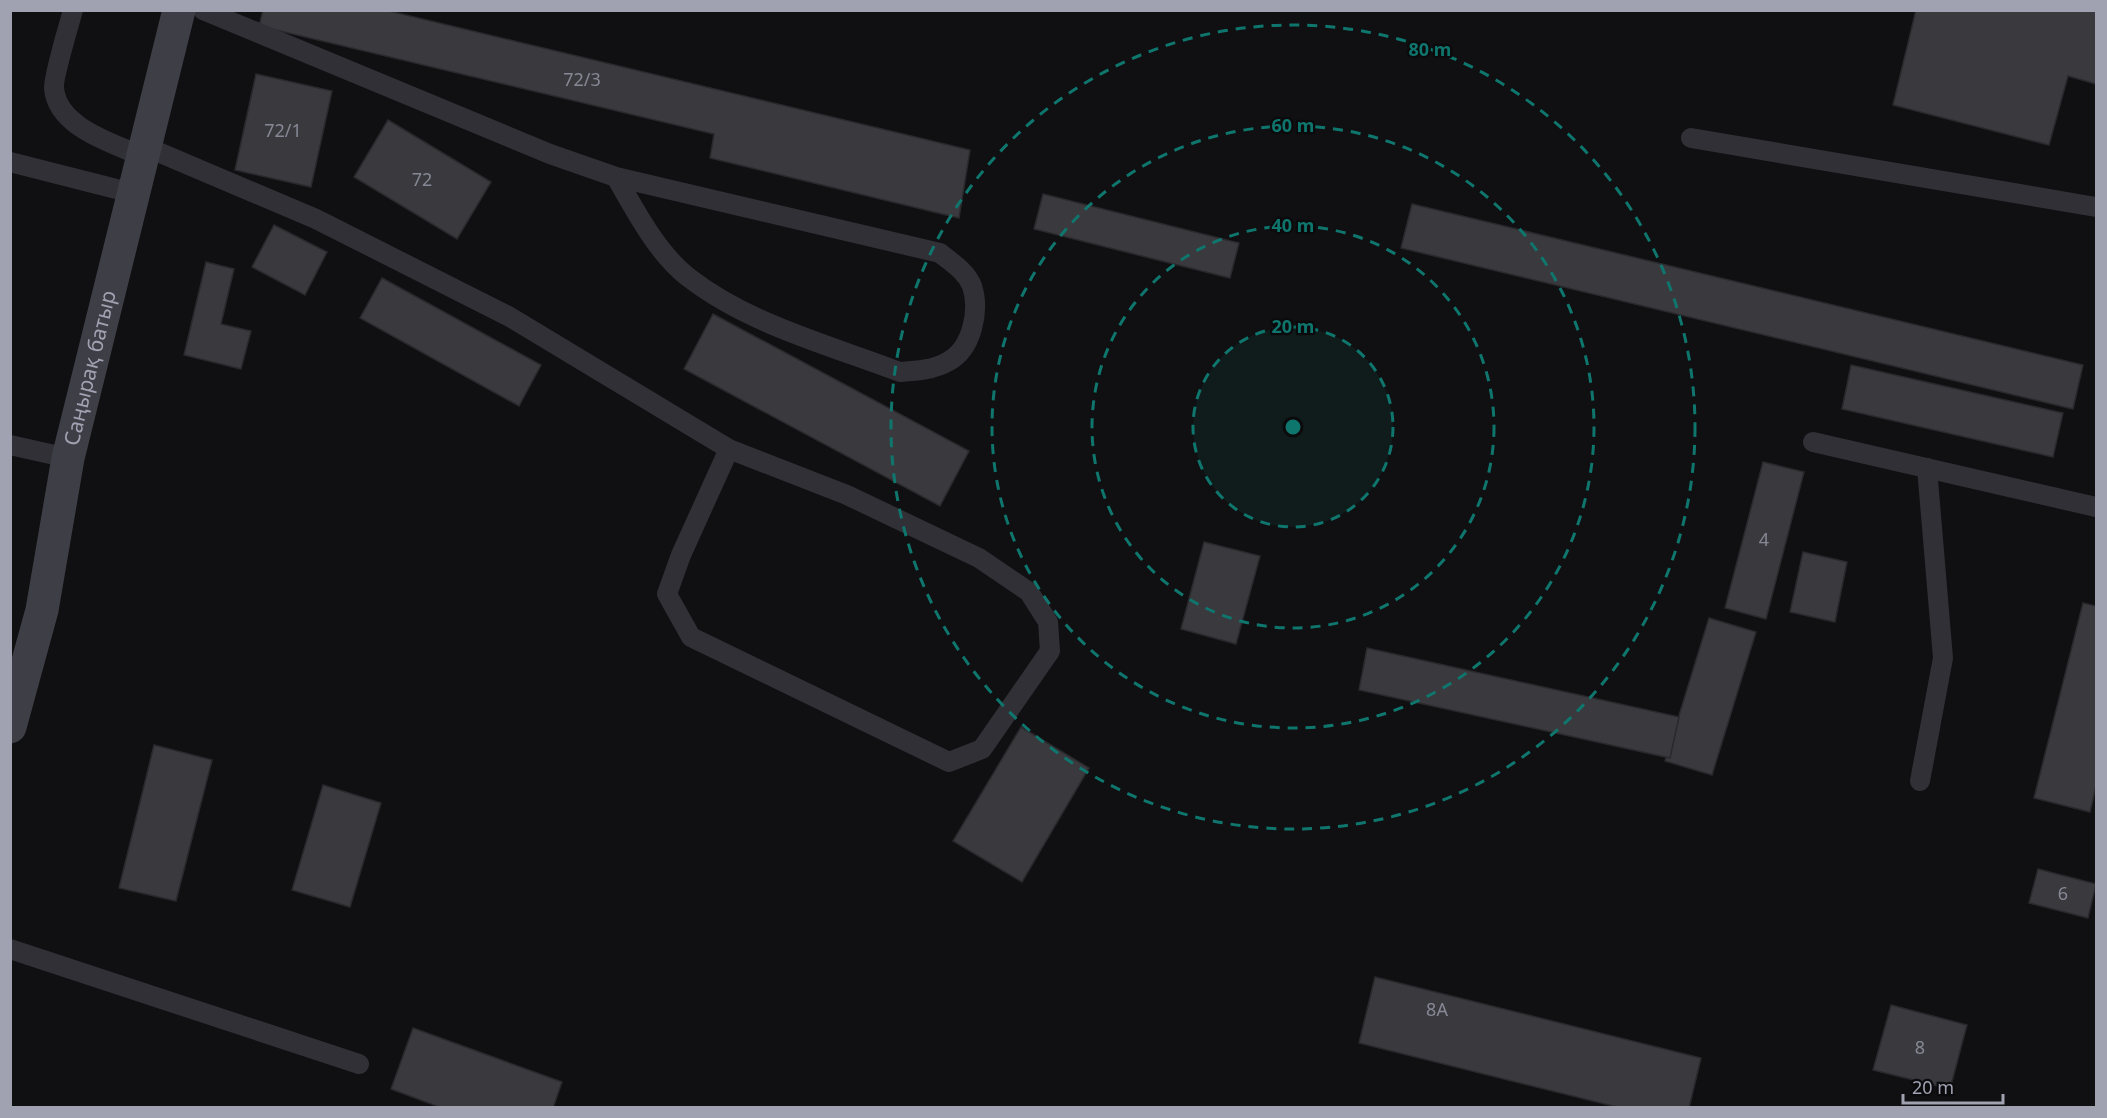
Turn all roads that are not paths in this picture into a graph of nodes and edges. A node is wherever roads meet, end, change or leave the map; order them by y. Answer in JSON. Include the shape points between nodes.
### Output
{"nodes":[{"id":1,"x":73,"y":10,"type":"edge"},
{"id":2,"x":179,"y":10,"type":"edge"},
{"id":3,"x":203,"y":10,"type":"edge"},
{"id":4,"x":1691,"y":138,"type":"dead end"},
{"id":5,"x":143,"y":151,"type":"junction"},
{"id":6,"x":10,"y":162,"type":"edge"},
{"id":7,"x":616,"y":177,"type":"junction"},
{"id":8,"x":132,"y":193,"type":"junction"},
{"id":9,"x":2097,"y":207,"type":"edge"},
{"id":10,"x":1813,"y":442,"type":"dead end"},
{"id":11,"x":10,"y":445,"type":"edge"},
{"id":12,"x":729,"y":449,"type":"junction"},
{"id":13,"x":68,"y":458,"type":"junction"},
{"id":14,"x":1927,"y":468,"type":"junction"},
{"id":15,"x":2097,"y":507,"type":"edge"},
{"id":16,"x":10,"y":727,"type":"edge"},
{"id":17,"x":1920,"y":781,"type":"dead end"},
{"id":18,"x":10,"y":949,"type":"edge"},
{"id":19,"x":359,"y":1064,"type":"dead end"}],
"edges":[{"from":1,"to":5,"type":"lane","via":[[53,87],[63,110],[83,130]]},
{"from":2,"to":5,"type":"street","name":"Саңырақ батыр"},
{"from":3,"to":7,"type":"lane","via":[[550,154]]},
{"from":4,"to":9,"type":"lane"},
{"from":5,"to":8,"type":"street","name":"Саңырақ батыр"},
{"from":5,"to":12,"type":"lane","via":[[316,219],[510,317]]},
{"from":6,"to":8,"type":"lane"},
{"from":7,"to":7,"type":"lane","via":[[940,254],[961,269],[972,287],[974,319],[966,348],[949,362],[923,371],[900,372],[737,309],[686,276],[649,233]]},
{"from":8,"to":13,"type":"street","name":"Саңырақ батыр"},
{"from":10,"to":14,"type":"lane"},
{"from":11,"to":13,"type":"lane"},
{"from":12,"to":12,"type":"lane","via":[[667,594],[691,636],[949,762],[982,749],[1050,651],[1048,622],[1029,592],[979,558],[847,495]]},
{"from":13,"to":16,"type":"street","name":"Саңырақ батыр","via":[[42,610]]},
{"from":14,"to":15,"type":"lane"},
{"from":14,"to":17,"type":"lane","via":[[1943,658]]},
{"from":18,"to":19,"type":"lane"}]}
